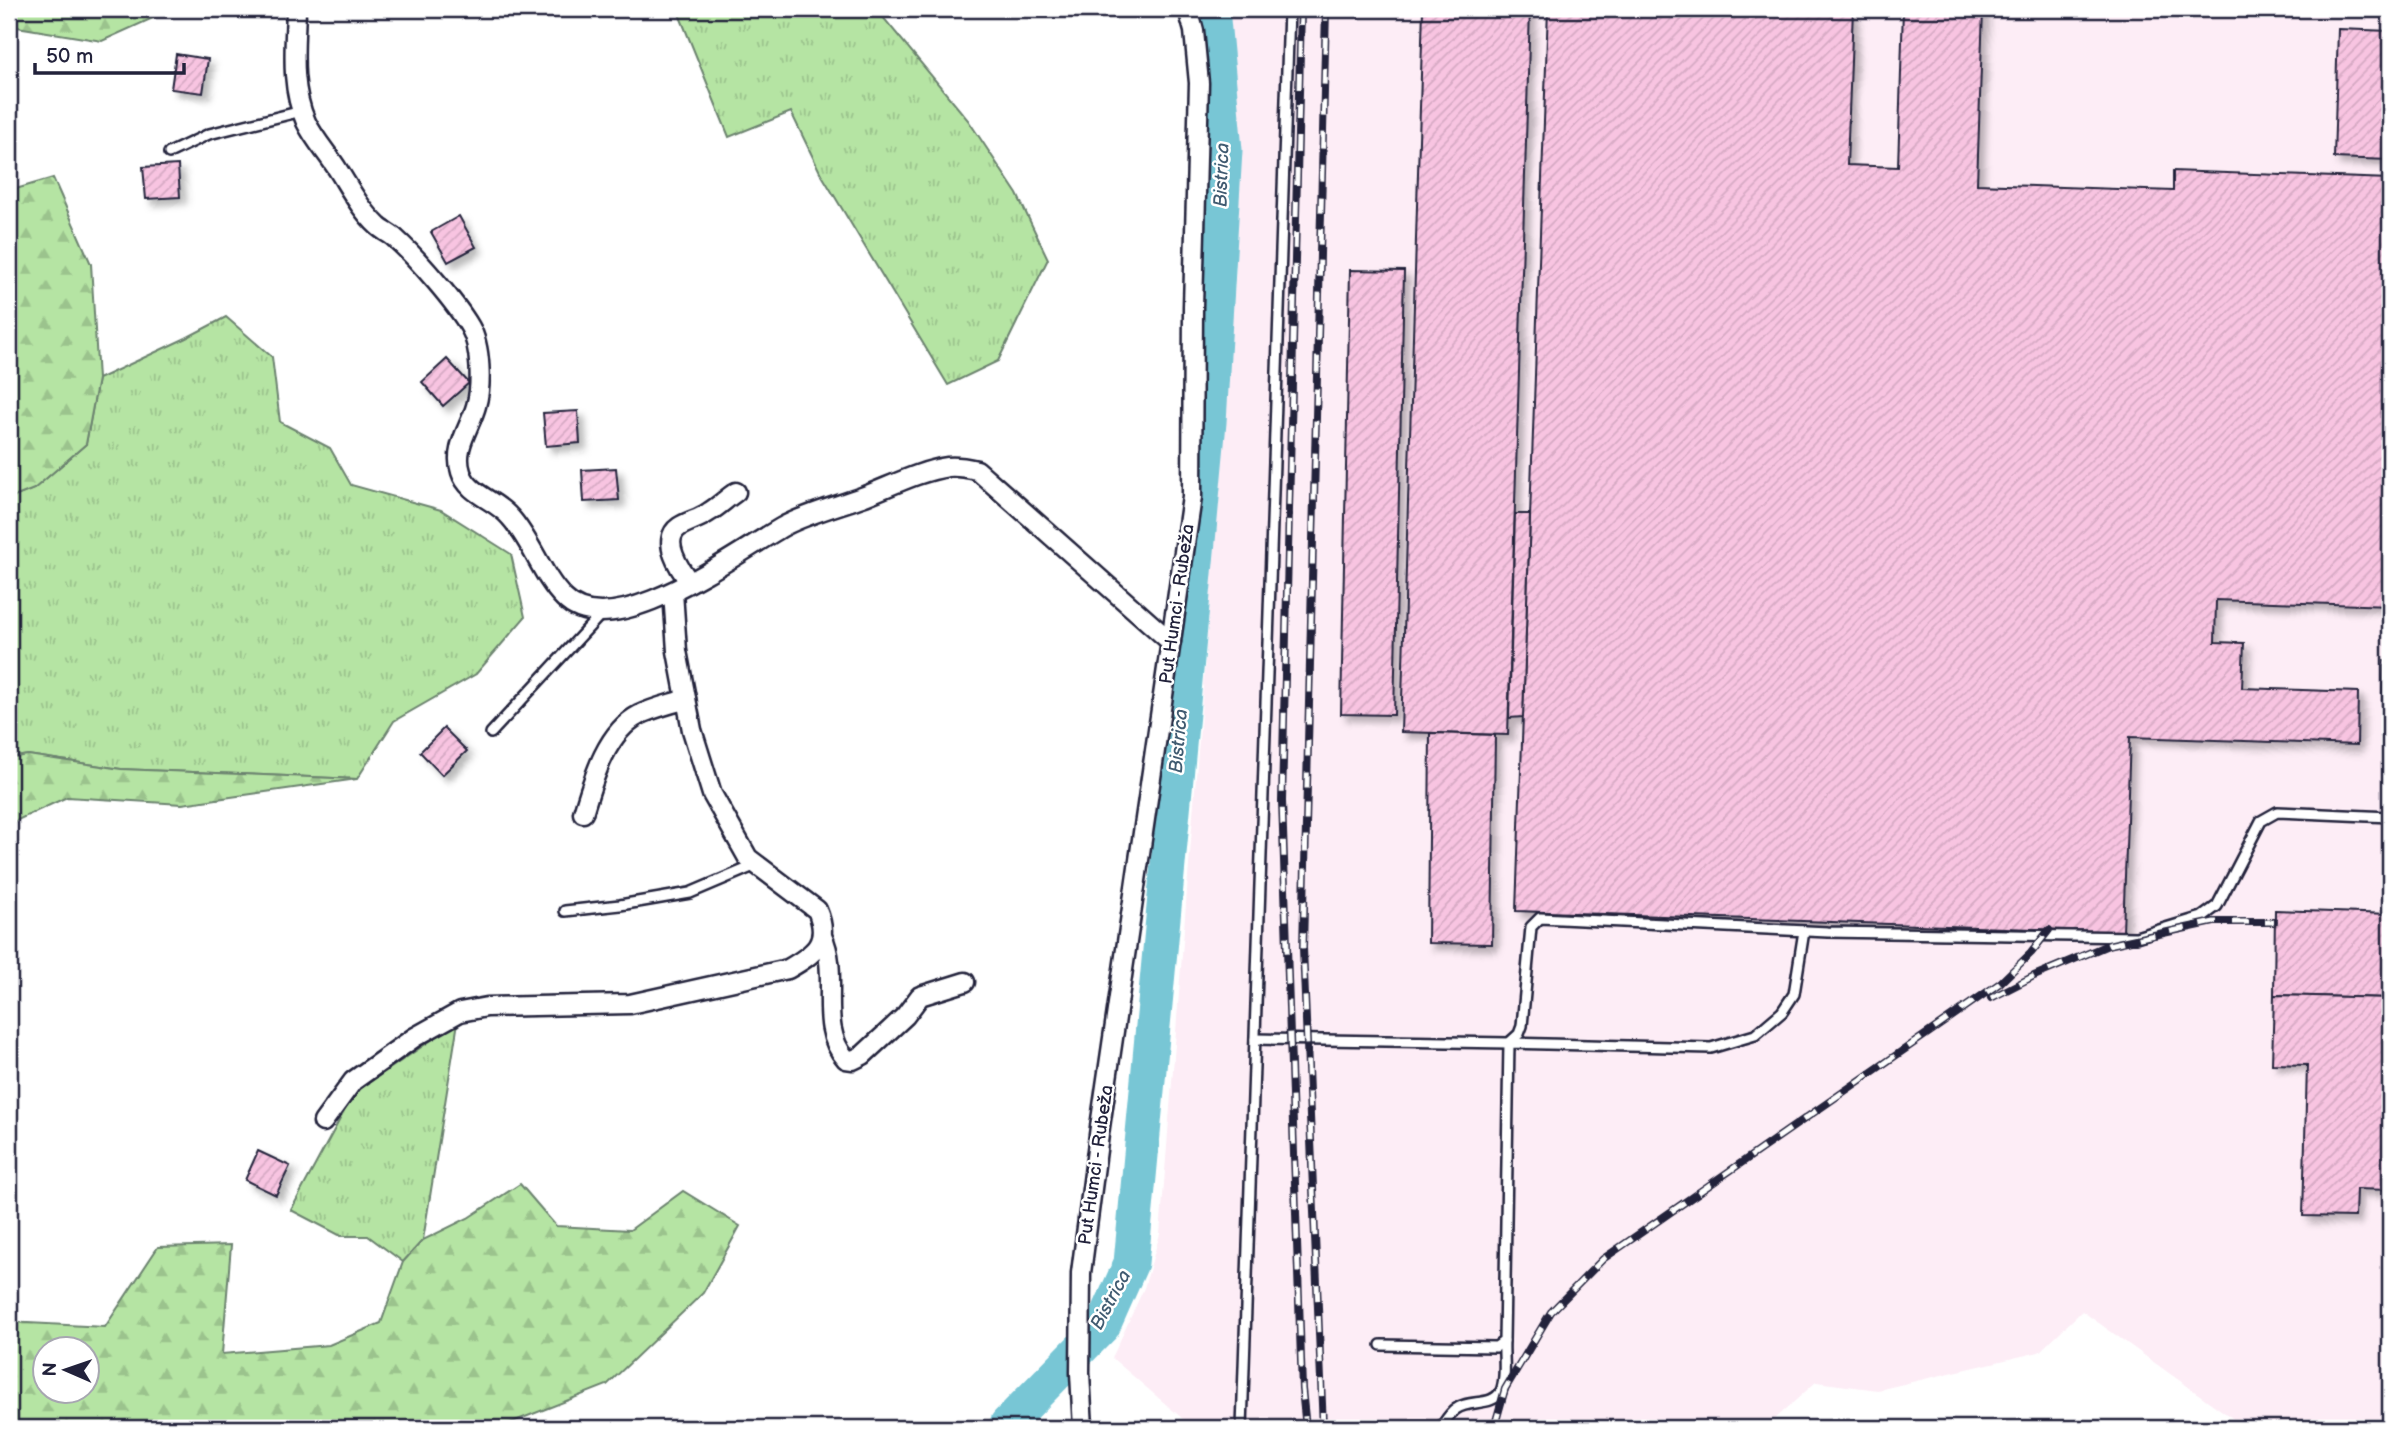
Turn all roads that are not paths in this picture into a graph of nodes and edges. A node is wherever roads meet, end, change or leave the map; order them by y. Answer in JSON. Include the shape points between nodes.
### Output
{"nodes":[{"id":1,"x":296,"y":9,"type":"edge"},
{"id":2,"x":1188,"y":9,"type":"edge"},
{"id":3,"x":1289,"y":9,"type":"edge"},
{"id":4,"x":302,"y":111,"type":"junction"},
{"id":5,"x":169,"y":153,"type":"dead end"},
{"id":6,"x":736,"y":492,"type":"dead end"},
{"id":7,"x":690,"y":582,"type":"junction"},
{"id":8,"x":673,"y":592,"type":"junction"},
{"id":9,"x":603,"y":612,"type":"junction"},
{"id":10,"x":1171,"y":642,"type":"junction"},
{"id":11,"x":686,"y":699,"type":"junction"},
{"id":12,"x":491,"y":733,"type":"dead end"},
{"id":13,"x":583,"y":813,"type":"dead end"},
{"id":14,"x":2390,"y":817,"type":"edge"},
{"id":15,"x":756,"y":865,"type":"junction"},
{"id":16,"x":565,"y":911,"type":"dead end"},
{"id":17,"x":1804,"y":931,"type":"junction"},
{"id":18,"x":822,"y":936,"type":"junction"},
{"id":19,"x":965,"y":982,"type":"dead end"},
{"id":20,"x":1255,"y":1040,"type":"junction"},
{"id":21,"x":1509,"y":1043,"type":"junction"},
{"id":22,"x":323,"y":1122,"type":"dead end"},
{"id":23,"x":1504,"y":1342,"type":"junction"},
{"id":24,"x":1381,"y":1345,"type":"dead end"},
{"id":25,"x":1442,"y":1426,"type":"dead end"},
{"id":26,"x":1083,"y":1428,"type":"edge"},
{"id":27,"x":1242,"y":1428,"type":"edge"}],
"edges":[{"from":1,"to":4,"type":"street","via":[[295,69]]},
{"from":2,"to":10,"type":"street","name":"Put Humci - Rubeža","via":[[1199,83],[1192,498]]},
{"from":3,"to":20,"type":"lane"},
{"from":4,"to":5,"type":"lane","via":[[209,134]]},
{"from":4,"to":9,"type":"street","via":[[363,210],[396,239],[472,329],[480,384],[459,451],[460,470],[468,488],[511,517],[567,601]]},
{"from":6,"to":7,"type":"street","via":[[672,535],[675,558]]},
{"from":7,"to":8,"type":"street"},
{"from":7,"to":10,"type":"street","via":[[788,524],[923,474],[961,467],[977,470]]},
{"from":8,"to":9,"type":"street","via":[[620,611]]},
{"from":8,"to":11,"type":"street"},
{"from":9,"to":12,"type":"lane"},
{"from":10,"to":26,"type":"street","name":"Put Humci - Rubeža","via":[[1081,1273]]},
{"from":11,"to":13,"type":"street","via":[[637,716],[613,738],[594,774]]},
{"from":11,"to":15,"type":"street","via":[[712,794]]},
{"from":14,"to":17,"type":"lane","via":[[2277,812],[2261,821],[2217,906],[2202,917],[2136,937]]},
{"from":15,"to":16,"type":"lane","via":[[690,893]]},
{"from":15,"to":18,"type":"street","via":[[817,910]]},
{"from":17,"to":21,"type":"lane","via":[[1794,994],[1782,1012],[1755,1035],[1711,1048]]},
{"from":17,"to":21,"type":"lane","via":[[1541,918],[1531,927],[1522,1026]]},
{"from":18,"to":19,"type":"street","via":[[829,950],[831,1033],[846,1059],[863,1055],[920,996]]},
{"from":18,"to":22,"type":"street","via":[[811,956],[788,969],[630,1004],[487,1007],[460,1012],[353,1081]]},
{"from":20,"to":21,"type":"lane"},
{"from":20,"to":27,"type":"lane"},
{"from":21,"to":23,"type":"lane"},
{"from":23,"to":24,"type":"lane","via":[[1496,1347]]},
{"from":23,"to":25,"type":"lane","via":[[1500,1393],[1492,1400],[1462,1405]]}]}
